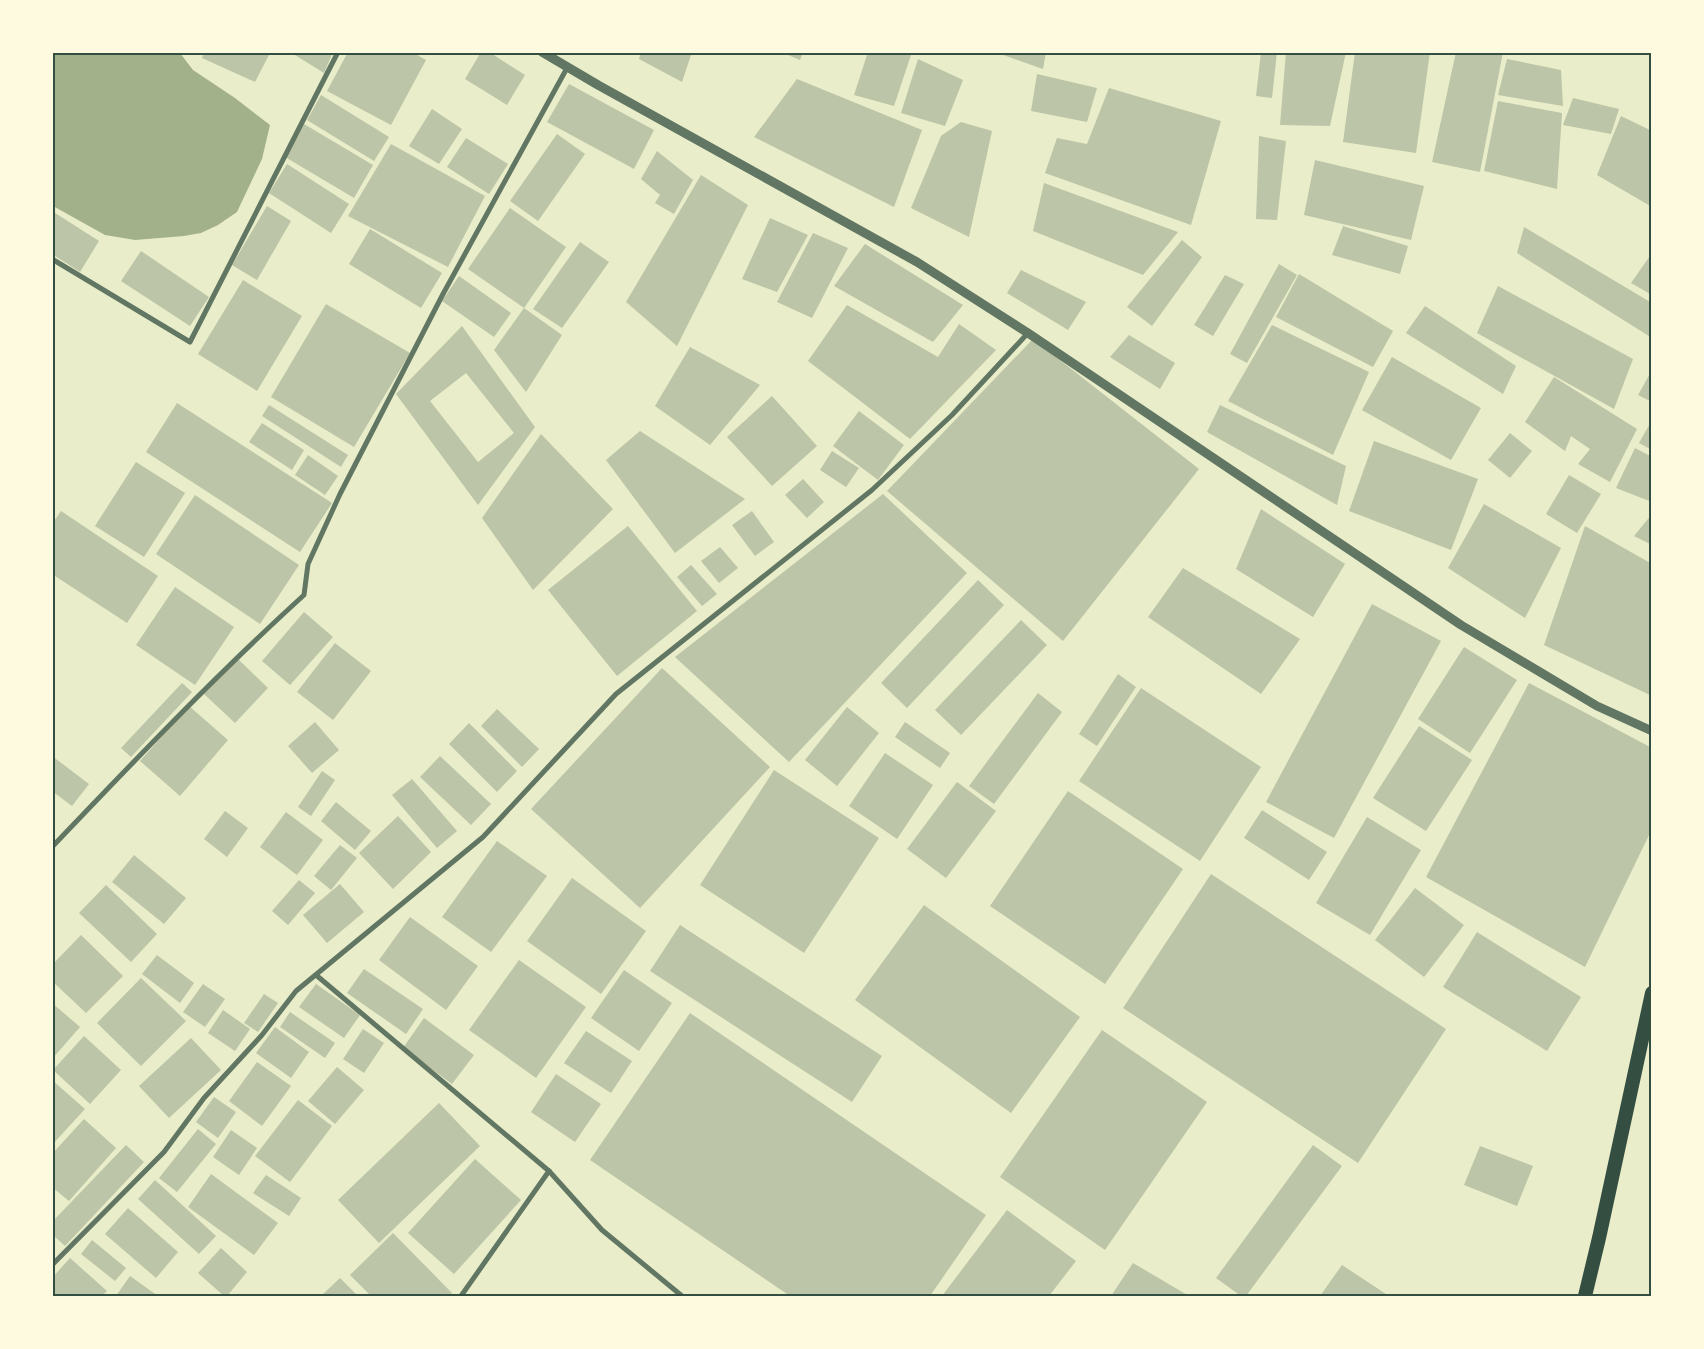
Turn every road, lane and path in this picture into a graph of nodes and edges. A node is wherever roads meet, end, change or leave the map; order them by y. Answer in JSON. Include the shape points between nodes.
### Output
{"nodes":[{"id":1,"x":338,"y":52,"type":"edge"},
{"id":2,"x":542,"y":52,"type":"edge"},
{"id":3,"x":567,"y":68,"type":"junction"},
{"id":4,"x":52,"y":259,"type":"edge"},
{"id":5,"x":1028,"y":333,"type":"junction"},
{"id":6,"x":1652,"y":731,"type":"edge"},
{"id":7,"x":52,"y":847,"type":"edge"},
{"id":8,"x":316,"y":975,"type":"junction"},
{"id":9,"x":1652,"y":993,"type":"edge"},
{"id":10,"x":549,"y":1171,"type":"junction"},
{"id":11,"x":52,"y":1265,"type":"edge"},
{"id":12,"x":461,"y":1296,"type":"edge"},
{"id":13,"x":682,"y":1296,"type":"edge"},
{"id":14,"x":1585,"y":1296,"type":"edge"}],
"edges":[{"from":1,"to":4,"type":"street","via":[[190,342]]},
{"from":2,"to":3,"type":"street"},
{"from":3,"to":5,"type":"street","via":[[917,262]]},
{"from":3,"to":7,"type":"street","via":[[443,294],[340,494],[308,564],[304,594],[239,655]]},
{"from":5,"to":6,"type":"street","via":[[1461,625],[1597,706]]},
{"from":5,"to":8,"type":"street","via":[[952,415],[872,490],[616,694],[483,838]]},
{"from":8,"to":10,"type":"street"},
{"from":8,"to":11,"type":"street","via":[[296,991],[262,1035],[204,1098],[164,1152]]},
{"from":9,"to":14,"type":"highway"},
{"from":10,"to":12,"type":"street"},
{"from":10,"to":13,"type":"street","via":[[602,1230]]}]}
